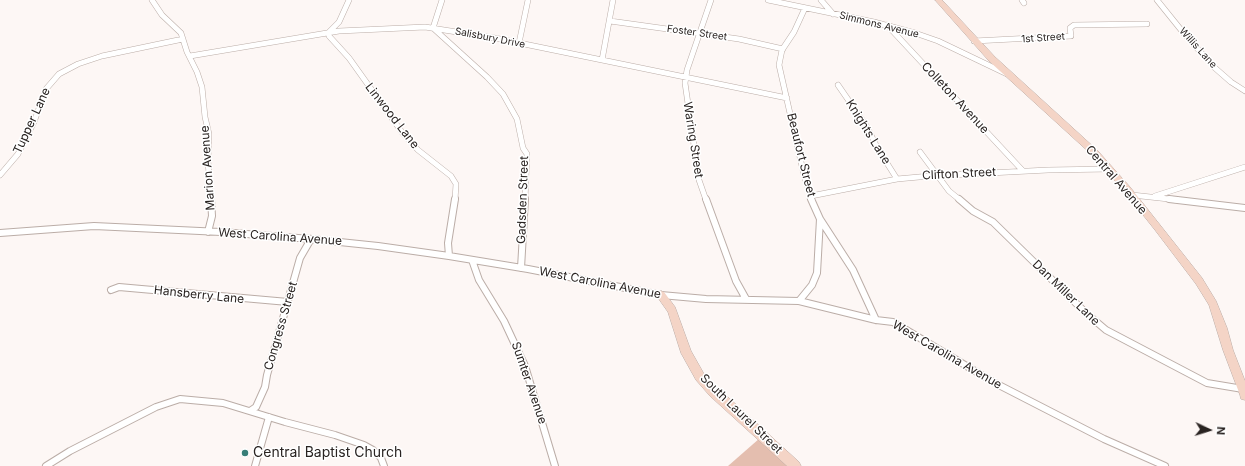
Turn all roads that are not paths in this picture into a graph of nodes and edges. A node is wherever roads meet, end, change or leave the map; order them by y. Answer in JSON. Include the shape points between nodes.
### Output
{"nodes":[{"id":1,"x":152,"y":0,"type":"edge"},
{"id":2,"x":349,"y":0,"type":"edge"},
{"id":3,"x":442,"y":0,"type":"edge"},
{"id":4,"x":528,"y":0,"type":"edge"},
{"id":5,"x":613,"y":0,"type":"edge"},
{"id":6,"x":711,"y":0,"type":"edge"},
{"id":7,"x":768,"y":0,"type":"edge"},
{"id":8,"x":821,"y":0,"type":"edge"},
{"id":9,"x":938,"y":0,"type":"edge"},
{"id":10,"x":1157,"y":0,"type":"edge"},
{"id":11,"x":805,"y":8,"type":"junction"},
{"id":12,"x":833,"y":14,"type":"junction"},
{"id":13,"x":610,"y":21,"type":"junction"},
{"id":14,"x":1147,"y":24,"type":"dead end"},
{"id":15,"x":887,"y":25,"type":"junction"},
{"id":16,"x":433,"y":28,"type":"junction"},
{"id":17,"x":330,"y":32,"type":"junction"},
{"id":18,"x":700,"y":34,"type":"junction"},
{"id":19,"x":183,"y":39,"type":"junction"},
{"id":20,"x":974,"y":42,"type":"junction"},
{"id":21,"x":519,"y":43,"type":"junction"},
{"id":22,"x":783,"y":49,"type":"junction"},
{"id":23,"x":190,"y":56,"type":"junction"},
{"id":24,"x":602,"y":60,"type":"junction"},
{"id":25,"x":1007,"y":74,"type":"junction"},
{"id":26,"x":685,"y":77,"type":"junction"},
{"id":27,"x":838,"y":85,"type":"dead end"},
{"id":28,"x":1245,"y":91,"type":"edge"},
{"id":29,"x":787,"y":98,"type":"junction"},
{"id":30,"x":920,"y":152,"type":"dead end"},
{"id":31,"x":1245,"y":166,"type":"edge"},
{"id":32,"x":1109,"y":169,"type":"junction"},
{"id":33,"x":1023,"y":171,"type":"junction"},
{"id":34,"x":0,"y":175,"type":"edge"},
{"id":35,"x":938,"y":175,"type":"junction"},
{"id":36,"x":898,"y":179,"type":"junction"},
{"id":37,"x":1132,"y":195,"type":"junction"},
{"id":38,"x":810,"y":196,"type":"junction"},
{"id":39,"x":1152,"y":197,"type":"junction"},
{"id":40,"x":1245,"y":208,"type":"edge"},
{"id":41,"x":820,"y":218,"type":"junction"},
{"id":42,"x":208,"y":232,"type":"junction"},
{"id":43,"x":0,"y":233,"type":"edge"},
{"id":44,"x":311,"y":239,"type":"junction"},
{"id":45,"x":449,"y":256,"type":"junction"},
{"id":46,"x":472,"y":260,"type":"junction"},
{"id":47,"x":521,"y":268,"type":"junction"},
{"id":48,"x":111,"y":290,"type":"dead end"},
{"id":49,"x":661,"y":295,"type":"junction"},
{"id":50,"x":746,"y":299,"type":"junction"},
{"id":51,"x":799,"y":301,"type":"junction"},
{"id":52,"x":288,"y":302,"type":"junction"},
{"id":53,"x":876,"y":320,"type":"junction"},
{"id":54,"x":1244,"y":392,"type":"edge"},
{"id":55,"x":250,"y":411,"type":"junction"},
{"id":56,"x":269,"y":417,"type":"junction"},
{"id":57,"x":46,"y":466,"type":"edge"},
{"id":58,"x":255,"y":466,"type":"edge"},
{"id":59,"x":384,"y":466,"type":"edge"},
{"id":60,"x":556,"y":466,"type":"edge"},
{"id":61,"x":795,"y":466,"type":"edge"},
{"id":62,"x":1165,"y":466,"type":"edge"}],
"edges":[{"from":1,"to":19,"type":"street","name":"Marion Avenue","via":[[162,15],[178,29]]},
{"from":2,"to":17,"type":"street","via":[[337,26]]},
{"from":3,"to":16,"type":"street"},
{"from":4,"to":21,"type":"street"},
{"from":5,"to":13,"type":"street"},
{"from":6,"to":18,"type":"street","name":"Waring Street"},
{"from":7,"to":11,"type":"street","name":"Simmons Avenue"},
{"from":8,"to":12,"type":"street"},
{"from":9,"to":20,"type":"street","name":"Central Avenue"},
{"from":10,"to":28,"type":"street","name":"Willis Lane","via":[[1215,68]]},
{"from":11,"to":12,"type":"street","name":"Simmons Avenue"},
{"from":11,"to":22,"type":"street","name":"Beaufort Street"},
{"from":12,"to":15,"type":"street","name":"Simmons Avenue"},
{"from":13,"to":18,"type":"street","name":"Foster Street"},
{"from":13,"to":24,"type":"street"},
{"from":14,"to":20,"type":"street","name":"1st Street","via":[[1074,25],[1070,28],[1072,36]]},
{"from":15,"to":25,"type":"street","name":"Simmons Avenue","via":[[923,35]]},
{"from":15,"to":33,"type":"street","name":"Colleton Avenue"},
{"from":16,"to":17,"type":"street","name":"Salisbury Drive","via":[[419,26]]},
{"from":16,"to":21,"type":"street","name":"Salisbury Drive"},
{"from":16,"to":47,"type":"street","name":"Gadsden Street","via":[[488,77],[503,94],[517,119],[523,148],[527,154]]},
{"from":17,"to":23,"type":"street","name":"Salisbury Drive"},
{"from":17,"to":45,"type":"street","name":"Linwood Lane","via":[[330,36],[349,58],[404,135],[418,150],[454,179],[457,188],[448,244]]},
{"from":18,"to":22,"type":"street","name":"Foster Street"},
{"from":18,"to":26,"type":"street","name":"Waring Street"},
{"from":19,"to":23,"type":"street","name":"Marion Avenue"},
{"from":19,"to":34,"type":"street","name":"Tupper Lane","via":[[102,56],[59,74],[46,89],[34,122],[18,154]]},
{"from":20,"to":25,"type":"street","name":"Central Avenue"},
{"from":21,"to":24,"type":"street","name":"Salisbury Drive"},
{"from":22,"to":29,"type":"street","name":"Beaufort Street","via":[[779,64]]},
{"from":23,"to":42,"type":"street","name":"Marion Avenue","via":[[202,88],[209,134],[208,165],[212,216]]},
{"from":24,"to":26,"type":"street","name":"Salisbury Drive"},
{"from":25,"to":32,"type":"street","name":"Central Avenue"},
{"from":26,"to":29,"type":"street","name":"Salisbury Drive"},
{"from":26,"to":50,"type":"street","name":"Waring Street","via":[[699,180],[736,281]]},
{"from":27,"to":36,"type":"street","name":"Knights Lane"},
{"from":29,"to":38,"type":"street","name":"Beaufort Street"},
{"from":30,"to":35,"type":"street","name":"Dan Miller Lane"},
{"from":31,"to":39,"type":"street"},
{"from":32,"to":33,"type":"street","name":"Clifton Street"},
{"from":32,"to":37,"type":"street","name":"Central Avenue"},
{"from":33,"to":35,"type":"street","name":"Clifton Street"},
{"from":35,"to":36,"type":"street","name":"Clifton Street"},
{"from":35,"to":54,"type":"street","name":"Dan Miller Lane","via":[[949,191],[973,211],[993,222],[1106,330],[1207,383]]},
{"from":36,"to":38,"type":"street","name":"Clifton Street"},
{"from":37,"to":39,"type":"street"},
{"from":37,"to":54,"type":"street","name":"Central Avenue","via":[[1207,293]]},
{"from":38,"to":41,"type":"street","name":"Beaufort Street"},
{"from":39,"to":40,"type":"street"},
{"from":41,"to":51,"type":"street","name":"Beaufort Street","via":[[816,273],[812,285]]},
{"from":41,"to":53,"type":"street","via":[[853,270]]},
{"from":42,"to":43,"type":"street","name":"West Carolina Avenue","via":[[94,226]]},
{"from":42,"to":44,"type":"street","name":"West Carolina Avenue"},
{"from":44,"to":45,"type":"street","name":"West Carolina Avenue"},
{"from":44,"to":52,"type":"street","name":"Congress Street","via":[[302,253]]},
{"from":45,"to":46,"type":"street","name":"West Carolina Avenue"},
{"from":46,"to":47,"type":"street","name":"West Carolina Avenue"},
{"from":46,"to":60,"type":"street","name":"Sumter Avenue","via":[[479,280],[510,332],[525,366]]},
{"from":47,"to":49,"type":"street","name":"West Carolina Avenue"},
{"from":48,"to":52,"type":"street","name":"Hansberry Lane","via":[[119,287]]},
{"from":49,"to":50,"type":"street","name":"West Carolina Avenue"},
{"from":49,"to":61,"type":"street","name":"South Laurel Street","via":[[672,310],[686,353],[700,377]]},
{"from":50,"to":51,"type":"street","name":"West Carolina Avenue"},
{"from":51,"to":53,"type":"street","name":"West Carolina Avenue"},
{"from":52,"to":55,"type":"street","name":"Congress Street","via":[[265,387],[256,406]]},
{"from":53,"to":62,"type":"street","name":"West Carolina Avenue","via":[[893,322],[995,383],[1096,435]]},
{"from":55,"to":56,"type":"street"},
{"from":55,"to":57,"type":"street","via":[[188,399],[164,403]]},
{"from":56,"to":58,"type":"street"},
{"from":56,"to":59,"type":"street","via":[[364,445],[381,458]]}]}
